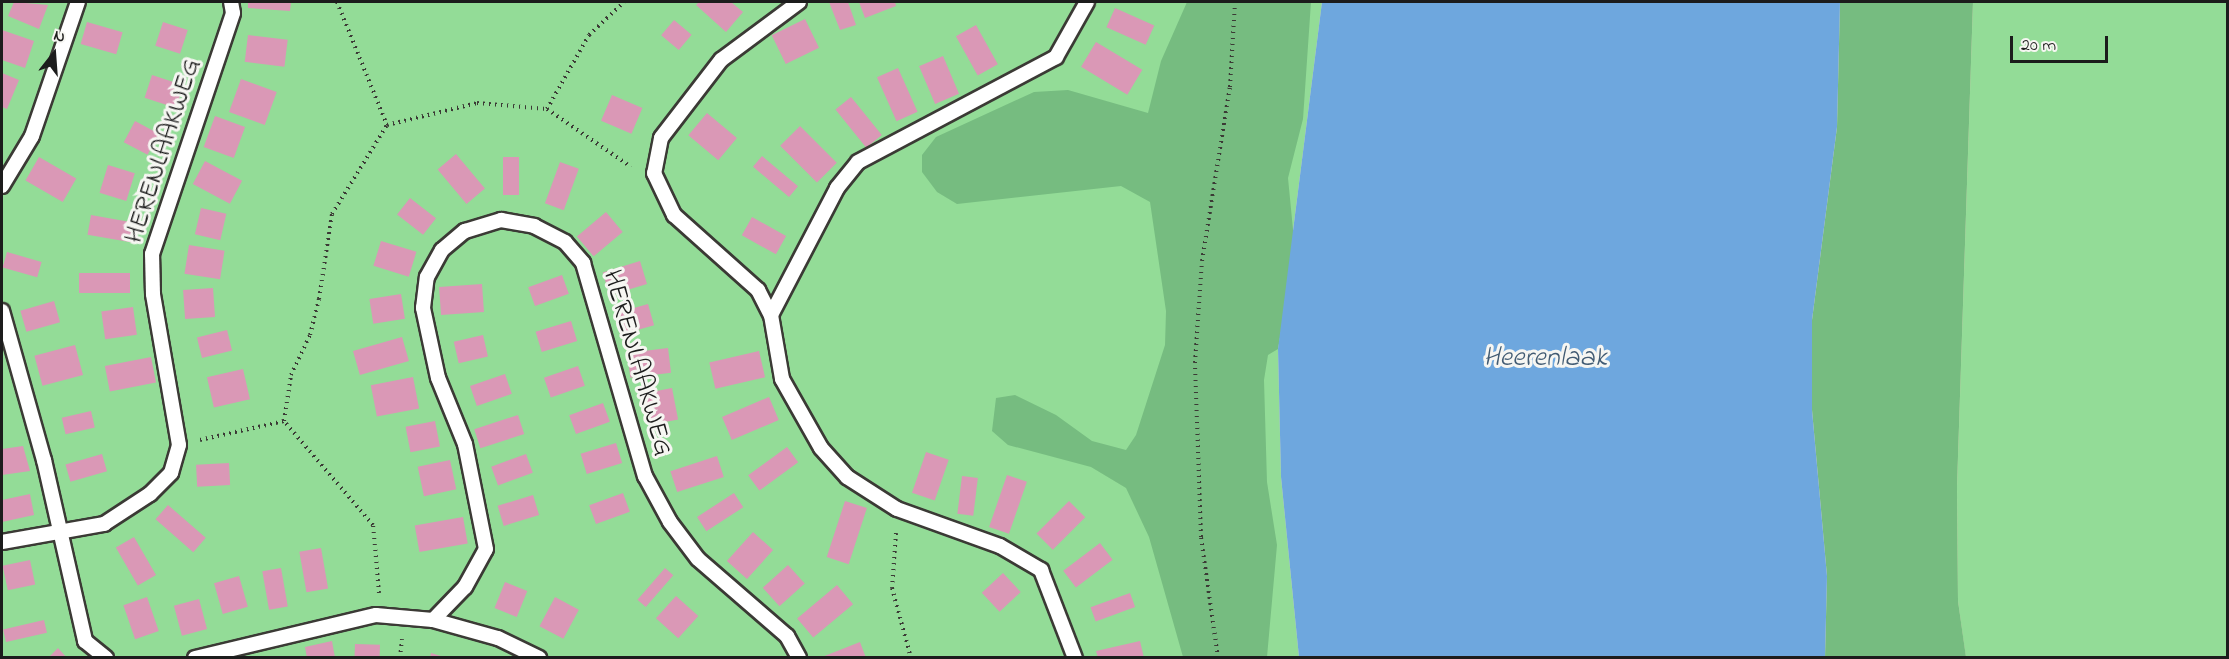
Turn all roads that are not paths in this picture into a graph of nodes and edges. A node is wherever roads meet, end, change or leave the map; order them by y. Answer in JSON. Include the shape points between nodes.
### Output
{"nodes":[{"id":1,"x":78,"y":2,"type":"edge"},
{"id":2,"x":231,"y":2,"type":"edge"},
{"id":3,"x":799,"y":2,"type":"edge"},
{"id":4,"x":1087,"y":2,"type":"edge"},
{"id":5,"x":2,"y":186,"type":"edge"},
{"id":6,"x":2,"y":311,"type":"edge"},
{"id":7,"x":771,"y":315,"type":"junction"},
{"id":8,"x":60,"y":531,"type":"junction"},
{"id":9,"x":2,"y":542,"type":"edge"},
{"id":10,"x":433,"y":620,"type":"junction"},
{"id":11,"x":106,"y":657,"type":"edge"},
{"id":12,"x":195,"y":657,"type":"edge"},
{"id":13,"x":539,"y":657,"type":"edge"},
{"id":14,"x":799,"y":657,"type":"edge"},
{"id":15,"x":1076,"y":657,"type":"edge"}],
"edges":[{"from":1,"to":5,"type":"lane","via":[[32,136]]},
{"from":2,"to":8,"type":"lane","name":"HERENLAAKWEG","via":[[233,14],[152,254],[153,294],[179,445],[171,473],[150,494],[104,524]]},
{"from":3,"to":7,"type":"lane","via":[[721,60],[661,138],[654,173],[674,215],[758,290]]},
{"from":4,"to":7,"type":"lane","via":[[1056,57],[858,162],[837,188]]},
{"from":6,"to":8,"type":"lane"},
{"from":7,"to":15,"type":"lane","via":[[782,379],[801,422],[847,477],[897,508],[1000,546],[1041,570]]},
{"from":8,"to":9,"type":"lane","name":"HERENLAAKWEG"},
{"from":8,"to":11,"type":"lane","via":[[85,641]]},
{"from":10,"to":12,"type":"lane","via":[[376,615]]},
{"from":10,"to":13,"type":"lane","via":[[498,638]]},
{"from":10,"to":14,"type":"lane","name":"HERENLAAKWEG","via":[[465,587],[486,549],[481,502],[428,332],[423,308],[427,277],[442,250],[465,231],[501,220],[544,231],[565,242],[583,263],[645,476],[670,522],[698,559],[787,636]]}]}
